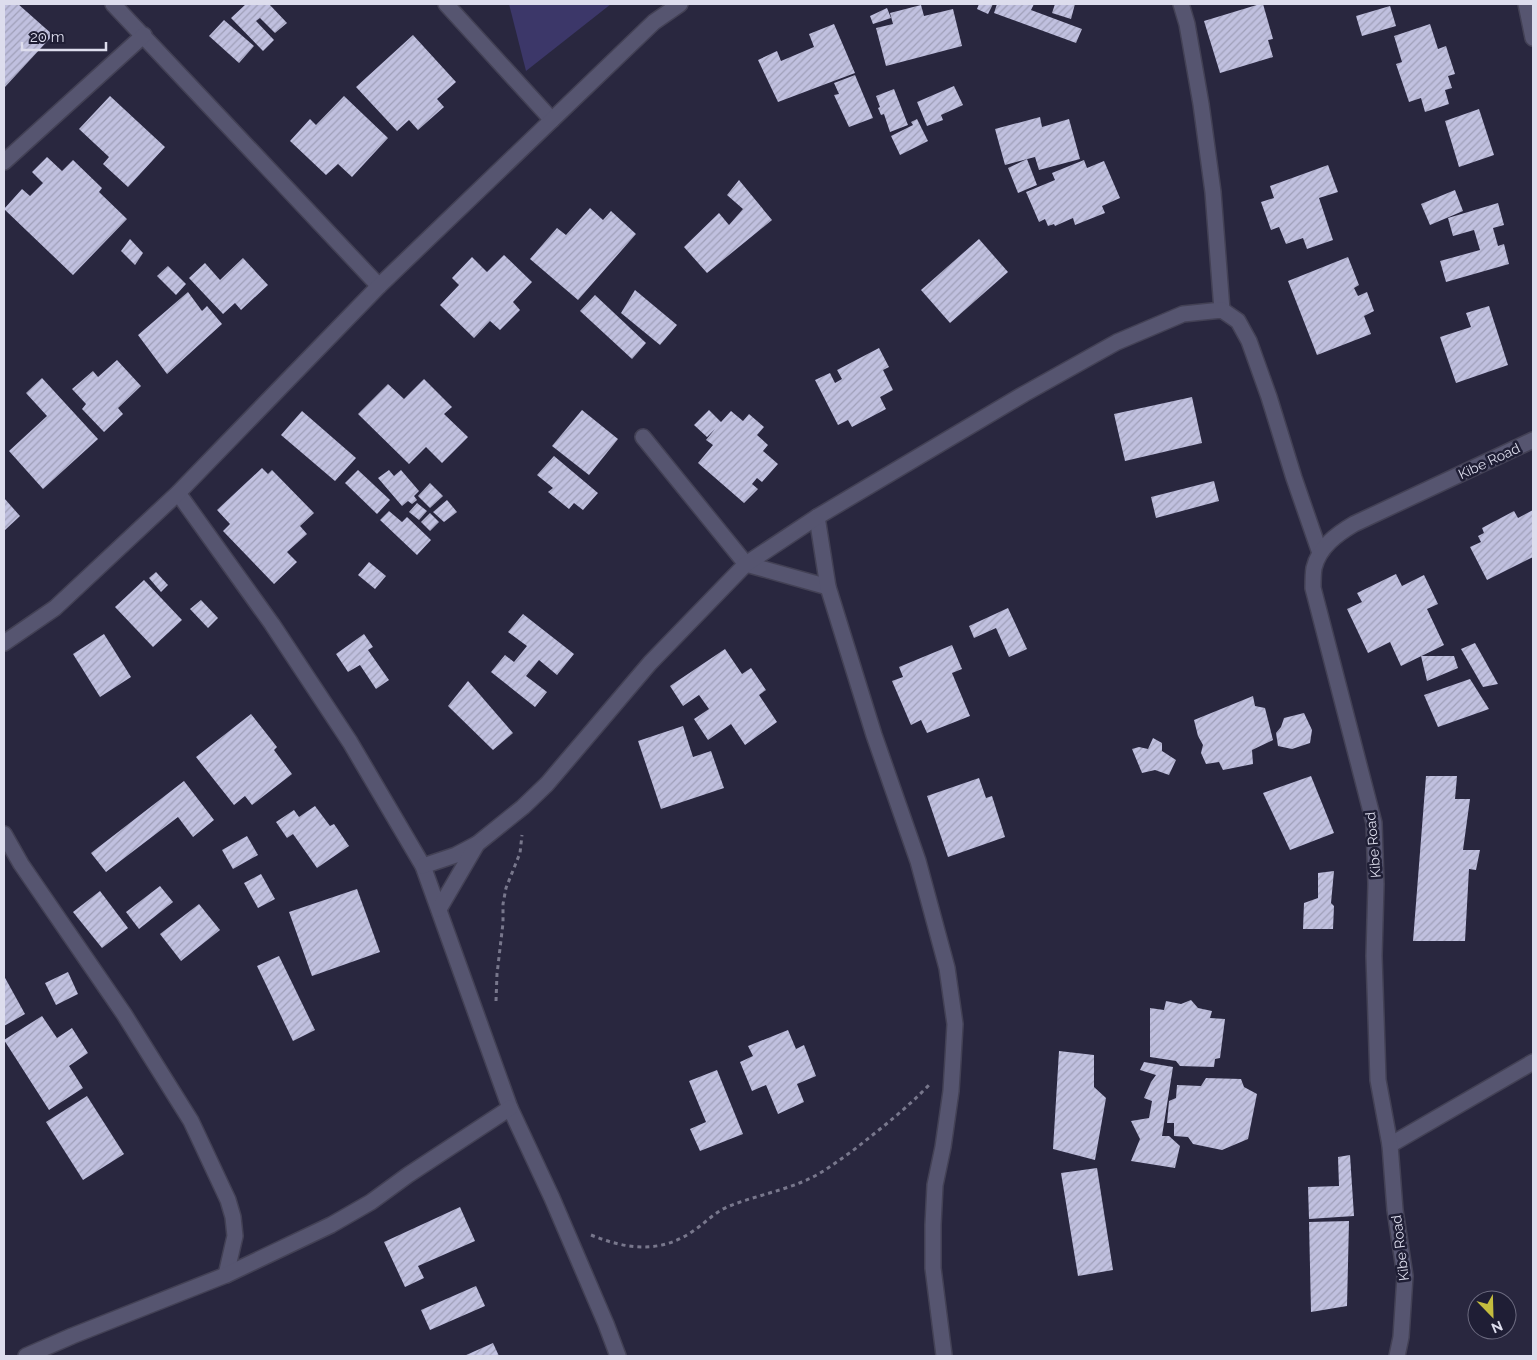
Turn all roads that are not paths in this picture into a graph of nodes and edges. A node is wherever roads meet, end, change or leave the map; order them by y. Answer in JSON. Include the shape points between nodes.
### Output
{"nodes":[{"id":1,"x":113,"y":4,"type":"edge"},
{"id":2,"x":446,"y":4,"type":"edge"},
{"id":3,"x":680,"y":4,"type":"edge"},
{"id":4,"x":1181,"y":4,"type":"edge"},
{"id":5,"x":1526,"y":4,"type":"edge"},
{"id":6,"x":144,"y":35,"type":"junction"},
{"id":7,"x":1533,"y":38,"type":"edge"},
{"id":8,"x":552,"y":120,"type":"junction"},
{"id":9,"x":4,"y":162,"type":"edge"},
{"id":10,"x":379,"y":286,"type":"junction"},
{"id":11,"x":1222,"y":310,"type":"junction"},
{"id":12,"x":643,"y":437,"type":"dead end"},
{"id":13,"x":1533,"y":440,"type":"edge"},
{"id":14,"x":178,"y":493,"type":"junction"},
{"id":15,"x":817,"y":517,"type":"junction"},
{"id":16,"x":1320,"y":553,"type":"junction"},
{"id":17,"x":746,"y":564,"type":"junction"},
{"id":18,"x":828,"y":587,"type":"junction"},
{"id":19,"x":4,"y":643,"type":"edge"},
{"id":20,"x":4,"y":834,"type":"edge"},
{"id":21,"x":477,"y":844,"type":"junction"},
{"id":22,"x":423,"y":866,"type":"junction"},
{"id":23,"x":439,"y":909,"type":"junction"},
{"id":24,"x":1533,"y":1062,"type":"edge"},
{"id":25,"x":510,"y":1108,"type":"junction"},
{"id":26,"x":1390,"y":1145,"type":"junction"},
{"id":27,"x":226,"y":1275,"type":"junction"},
{"id":28,"x":944,"y":1355,"type":"dead end"},
{"id":29,"x":26,"y":1356,"type":"edge"},
{"id":30,"x":618,"y":1356,"type":"edge"},
{"id":31,"x":1397,"y":1356,"type":"edge"}],
"edges":[{"from":1,"to":6,"type":"street"},
{"from":2,"to":8,"type":"street"},
{"from":3,"to":8,"type":"street","via":[[654,22]]},
{"from":4,"to":11,"type":"street","via":[[1201,104],[1213,192]]},
{"from":5,"to":7,"type":"street"},
{"from":6,"to":9,"type":"street"},
{"from":6,"to":10,"type":"street"},
{"from":8,"to":10,"type":"street"},
{"from":10,"to":14,"type":"street"},
{"from":11,"to":15,"type":"street","via":[[1183,314],[1117,342]]},
{"from":11,"to":16,"type":"street","via":[[1238,321],[1250,341]]},
{"from":12,"to":17,"type":"street"},
{"from":13,"to":16,"type":"street","name":"Kibe Road","via":[[1354,524],[1335,536]]},
{"from":14,"to":19,"type":"street","via":[[55,608]]},
{"from":14,"to":22,"type":"street","via":[[272,624],[350,742]]},
{"from":15,"to":17,"type":"street"},
{"from":15,"to":18,"type":"street"},
{"from":16,"to":26,"type":"street","name":"Kibe Road","via":[[1314,567],[1313,588],[1374,824],[1377,1071]]},
{"from":17,"to":18,"type":"street"},
{"from":17,"to":21,"type":"street","via":[[650,662],[548,784]]},
{"from":18,"to":28,"type":"street","via":[[930,905],[947,968],[955,1024],[933,1225],[934,1268]]},
{"from":20,"to":27,"type":"street","via":[[191,1121],[233,1217],[235,1236]]},
{"from":21,"to":22,"type":"street"},
{"from":21,"to":23,"type":"street"},
{"from":22,"to":23,"type":"street"},
{"from":23,"to":25,"type":"street"},
{"from":24,"to":26,"type":"street"},
{"from":25,"to":27,"type":"street","via":[[371,1202],[331,1225]]},
{"from":25,"to":30,"type":"street"},
{"from":26,"to":31,"type":"street","name":"Kibe Road","via":[[1405,1276],[1402,1337]]},
{"from":27,"to":29,"type":"street"}]}
